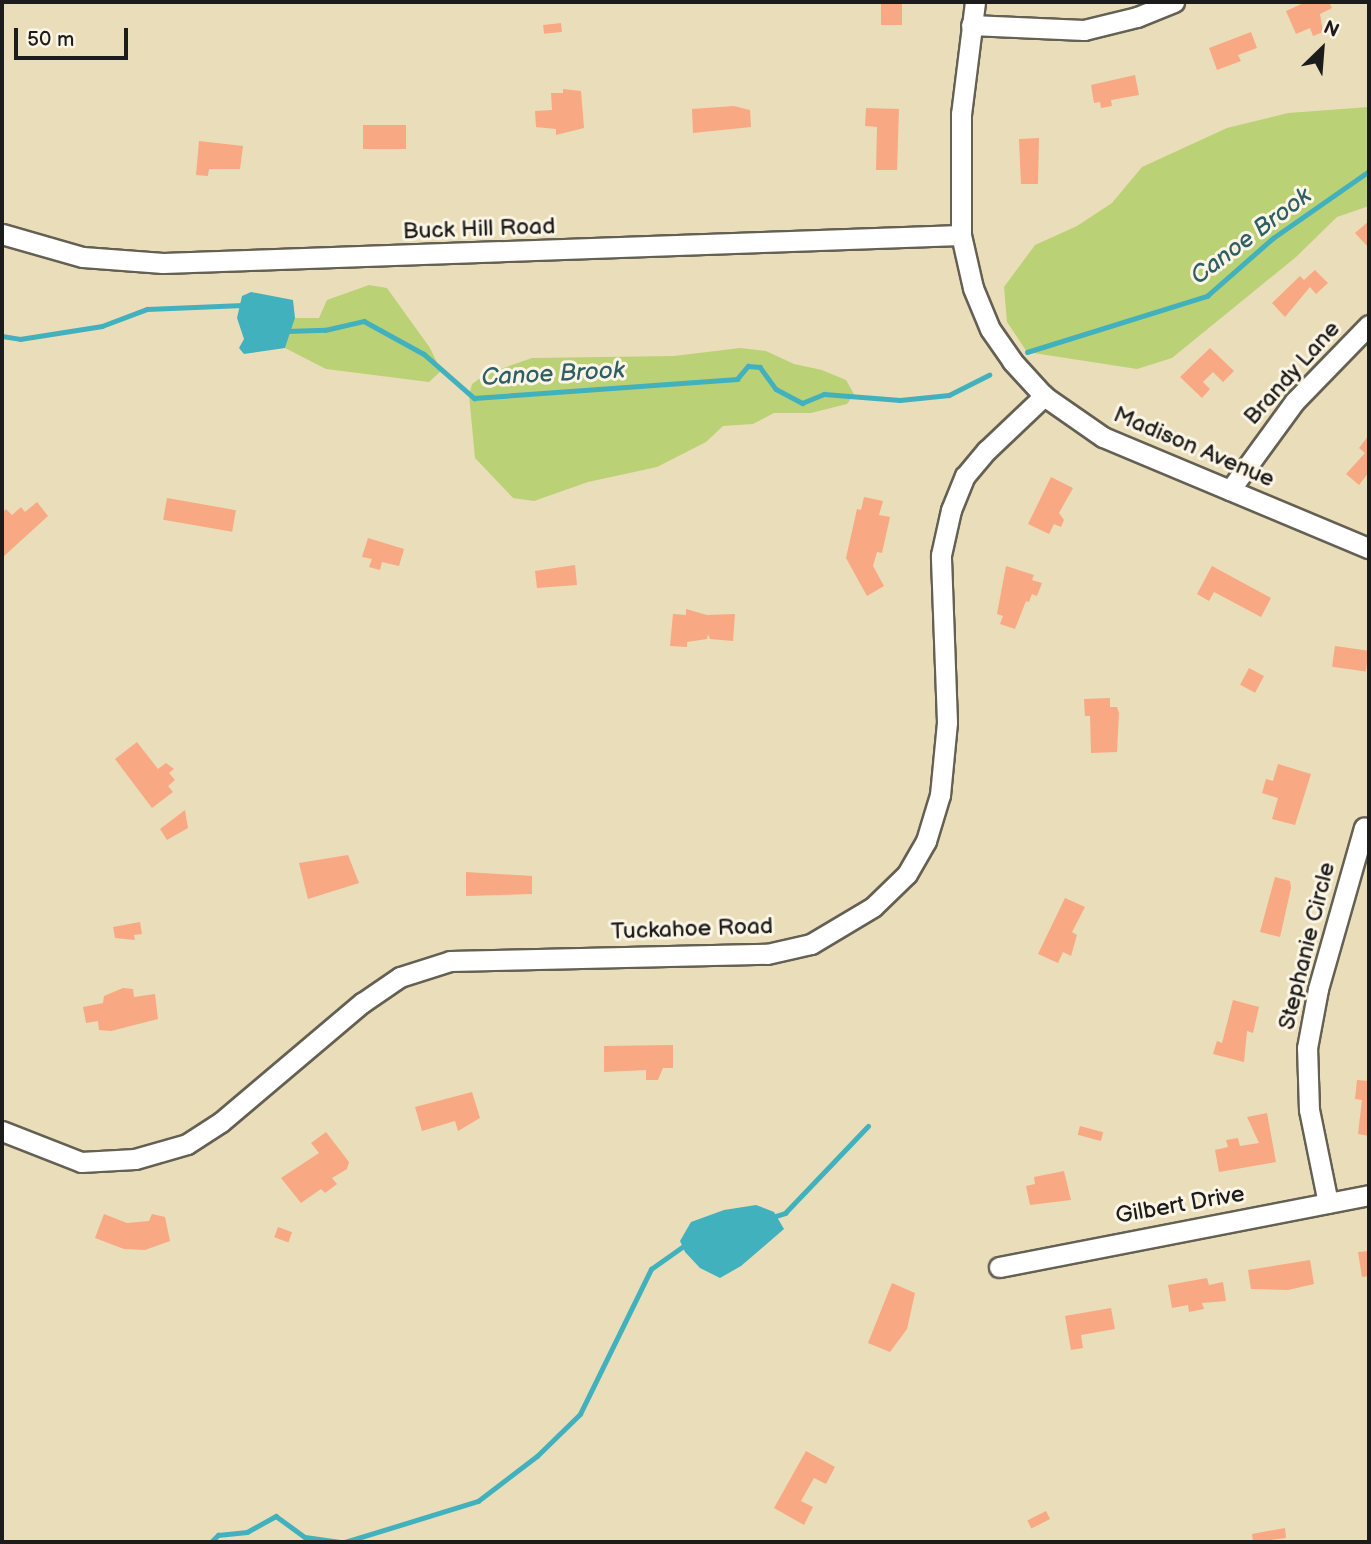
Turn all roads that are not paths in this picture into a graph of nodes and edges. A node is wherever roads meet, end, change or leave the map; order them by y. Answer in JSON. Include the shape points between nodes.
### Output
{"nodes":[{"id":1,"x":975,"y":2,"type":"edge"},
{"id":2,"x":1174,"y":2,"type":"edge"},
{"id":3,"x":971,"y":25,"type":"junction"},
{"id":4,"x":2,"y":234,"type":"edge"},
{"id":5,"x":961,"y":236,"type":"junction"},
{"id":6,"x":1369,"y":325,"type":"edge"},
{"id":7,"x":1044,"y":396,"type":"junction"},
{"id":8,"x":1230,"y":489,"type":"junction"},
{"id":9,"x":1369,"y":548,"type":"edge"},
{"id":10,"x":1364,"y":827,"type":"dead end"},
{"id":11,"x":2,"y":1131,"type":"edge"},
{"id":12,"x":1369,"y":1195,"type":"edge"},
{"id":13,"x":1328,"y":1203,"type":"junction"},
{"id":14,"x":999,"y":1267,"type":"dead end"}],
"edges":[{"from":1,"to":3,"type":"street","name":"Madison Avenue"},
{"from":2,"to":3,"type":"street","via":[[1084,30]]},
{"from":3,"to":5,"type":"street","name":"Madison Avenue","via":[[958,166]]},
{"from":4,"to":5,"type":"street","name":"Buck Hill Road","via":[[83,257],[163,263]]},
{"from":5,"to":7,"type":"street","name":"Madison Avenue","via":[[973,288],[990,329]]},
{"from":6,"to":8,"type":"street","name":"Brandy Lane","via":[[1295,401]]},
{"from":7,"to":8,"type":"street","name":"Madison Avenue","via":[[1103,437]]},
{"from":7,"to":11,"type":"street","name":"Tuckahoe Road","via":[[986,450],[965,477],[951,510],[941,555],[947,722],[940,795],[926,841],[906,874],[873,907],[811,944],[766,954],[450,961],[400,977],[362,1003],[222,1122],[187,1144],[135,1159],[81,1162]]},
{"from":8,"to":9,"type":"street","name":"Madison Avenue"},
{"from":10,"to":13,"type":"street","name":"Stephanie Circle","via":[[1318,989],[1307,1048],[1309,1110]]},
{"from":12,"to":13,"type":"street","name":"Gilbert Drive"},
{"from":13,"to":14,"type":"street","name":"Gilbert Drive"}]}
